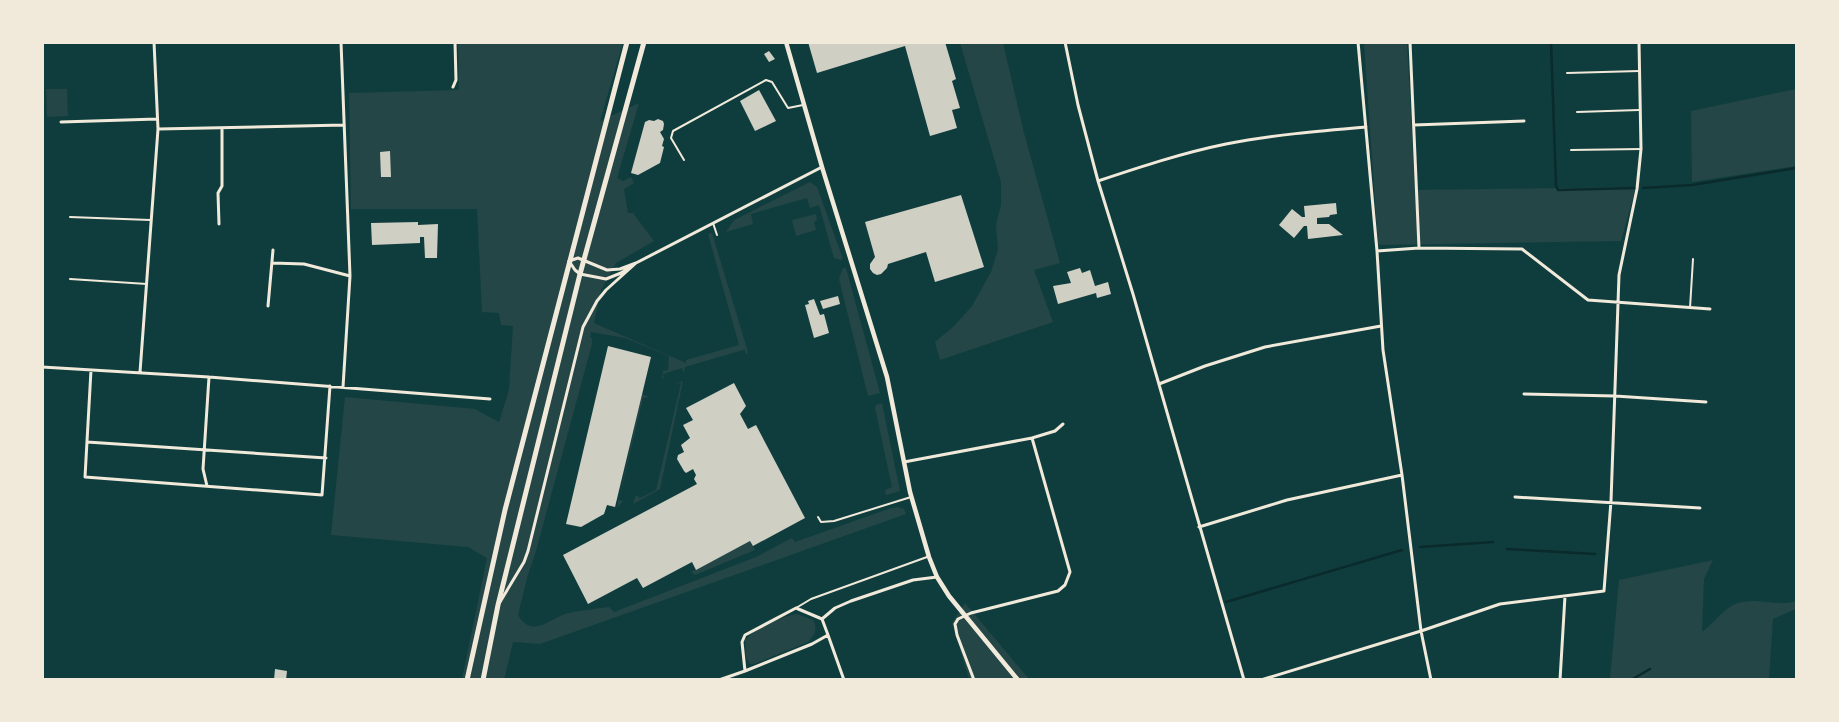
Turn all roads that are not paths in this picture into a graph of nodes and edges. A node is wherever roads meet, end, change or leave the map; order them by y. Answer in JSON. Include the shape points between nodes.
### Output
{"nodes":[{"id":1,"x":154,"y":42,"type":"edge"},
{"id":2,"x":341,"y":42,"type":"edge"},
{"id":3,"x":455,"y":42,"type":"edge"},
{"id":4,"x":627,"y":42,"type":"edge"},
{"id":5,"x":644,"y":42,"type":"edge"},
{"id":6,"x":786,"y":42,"type":"edge"},
{"id":7,"x":1065,"y":42,"type":"edge"},
{"id":8,"x":1358,"y":42,"type":"edge"},
{"id":9,"x":1410,"y":42,"type":"edge"},
{"id":10,"x":1639,"y":42,"type":"edge"},
{"id":11,"x":1639,"y":71,"type":"junction"},
{"id":12,"x":1567,"y":73,"type":"dead end"},
{"id":13,"x":453,"y":87,"type":"dead end"},
{"id":14,"x":803,"y":105,"type":"junction"},
{"id":15,"x":1639,"y":110,"type":"junction"},
{"id":16,"x":1577,"y":112,"type":"dead end"},
{"id":17,"x":157,"y":120,"type":"junction"},
{"id":18,"x":1524,"y":121,"type":"dead end"},
{"id":19,"x":61,"y":122,"type":"dead end"},
{"id":20,"x":344,"y":125,"type":"junction"},
{"id":21,"x":1414,"y":125,"type":"junction"},
{"id":22,"x":1366,"y":127,"type":"junction"},
{"id":23,"x":158,"y":129,"type":"junction"},
{"id":24,"x":222,"y":129,"type":"junction"},
{"id":25,"x":1641,"y":149,"type":"junction"},
{"id":26,"x":1571,"y":150,"type":"dead end"},
{"id":27,"x":684,"y":160,"type":"dead end"},
{"id":28,"x":822,"y":167,"type":"junction"},
{"id":29,"x":1098,"y":181,"type":"junction"},
{"id":30,"x":70,"y":217,"type":"dead end"},
{"id":31,"x":151,"y":220,"type":"junction"},
{"id":32,"x":713,"y":222,"type":"junction"},
{"id":33,"x":219,"y":224,"type":"dead end"},
{"id":34,"x":717,"y":234,"type":"dead end"},
{"id":35,"x":1419,"y":248,"type":"junction"},
{"id":36,"x":273,"y":250,"type":"dead end"},
{"id":37,"x":1377,"y":250,"type":"junction"},
{"id":38,"x":1693,"y":259,"type":"dead end"},
{"id":39,"x":584,"y":260,"type":"junction"},
{"id":40,"x":569,"y":261,"type":"junction"},
{"id":41,"x":272,"y":263,"type":"junction"},
{"id":42,"x":636,"y":263,"type":"junction"},
{"id":43,"x":580,"y":274,"type":"junction"},
{"id":44,"x":350,"y":276,"type":"junction"},
{"id":45,"x":70,"y":279,"type":"dead end"},
{"id":46,"x":147,"y":284,"type":"junction"},
{"id":47,"x":1618,"y":303,"type":"junction"},
{"id":48,"x":268,"y":306,"type":"dead end"},
{"id":49,"x":1690,"y":308,"type":"junction"},
{"id":50,"x":1710,"y":309,"type":"dead end"},
{"id":51,"x":1381,"y":326,"type":"junction"},
{"id":52,"x":42,"y":368,"type":"edge"},
{"id":53,"x":91,"y":370,"type":"junction"},
{"id":54,"x":140,"y":372,"type":"junction"},
{"id":55,"x":209,"y":377,"type":"junction"},
{"id":56,"x":1159,"y":384,"type":"junction"},
{"id":57,"x":330,"y":386,"type":"junction"},
{"id":58,"x":343,"y":387,"type":"junction"},
{"id":59,"x":1524,"y":394,"type":"dead end"},
{"id":60,"x":1614,"y":396,"type":"junction"},
{"id":61,"x":490,"y":399,"type":"dead end"},
{"id":62,"x":1706,"y":402,"type":"dead end"},
{"id":63,"x":1063,"y":424,"type":"dead end"},
{"id":64,"x":1032,"y":438,"type":"junction"},
{"id":65,"x":86,"y":442,"type":"junction"},
{"id":66,"x":205,"y":451,"type":"junction"},
{"id":67,"x":326,"y":458,"type":"junction"},
{"id":68,"x":904,"y":462,"type":"junction"},
{"id":69,"x":1402,"y":475,"type":"junction"},
{"id":70,"x":207,"y":486,"type":"junction"},
{"id":71,"x":911,"y":497,"type":"junction"},
{"id":72,"x":1515,"y":497,"type":"dead end"},
{"id":73,"x":1611,"y":502,"type":"junction"},
{"id":74,"x":1700,"y":508,"type":"dead end"},
{"id":75,"x":818,"y":517,"type":"dead end"},
{"id":76,"x":1199,"y":527,"type":"junction"},
{"id":77,"x":929,"y":557,"type":"junction"},
{"id":78,"x":937,"y":577,"type":"junction"},
{"id":79,"x":1565,"y":596,"type":"junction"},
{"id":80,"x":498,"y":605,"type":"junction"},
{"id":81,"x":796,"y":608,"type":"junction"},
{"id":82,"x":964,"y":616,"type":"junction"},
{"id":83,"x":822,"y":619,"type":"junction"},
{"id":84,"x":1421,"y":631,"type":"junction"},
{"id":85,"x":828,"y":635,"type":"junction"},
{"id":86,"x":745,"y":671,"type":"junction"},
{"id":87,"x":467,"y":680,"type":"edge"},
{"id":88,"x":483,"y":680,"type":"edge"},
{"id":89,"x":719,"y":680,"type":"edge"},
{"id":90,"x":844,"y":680,"type":"edge"},
{"id":91,"x":974,"y":680,"type":"edge"},
{"id":92,"x":1018,"y":680,"type":"edge"},
{"id":93,"x":1244,"y":680,"type":"edge"},
{"id":94,"x":1261,"y":680,"type":"edge"},
{"id":95,"x":1431,"y":680,"type":"edge"},
{"id":96,"x":1560,"y":680,"type":"edge"}],
"edges":[{"from":1,"to":17,"type":"street"},
{"from":2,"to":20,"type":"street"},
{"from":3,"to":13,"type":"street","via":[[456,80]]},
{"from":4,"to":40,"type":"main road"},
{"from":5,"to":39,"type":"main road"},
{"from":6,"to":14,"type":"main road"},
{"from":7,"to":29,"type":"street"},
{"from":8,"to":22,"type":"street"},
{"from":9,"to":21,"type":"street"},
{"from":10,"to":11,"type":"street"},
{"from":11,"to":12,"type":"lane"},
{"from":11,"to":15,"type":"street"},
{"from":14,"to":27,"type":"lane","via":[[788,108],[772,82],[766,80],[673,131],[671,138]]},
{"from":14,"to":28,"type":"main road"},
{"from":15,"to":16,"type":"lane"},
{"from":15,"to":25,"type":"street"},
{"from":17,"to":19,"type":"street"},
{"from":17,"to":23,"type":"street"},
{"from":18,"to":21,"type":"street"},
{"from":20,"to":24,"type":"street"},
{"from":20,"to":44,"type":"street"},
{"from":21,"to":35,"type":"street"},
{"from":22,"to":29,"type":"street","via":[[1226,144]]},
{"from":22,"to":37,"type":"street"},
{"from":23,"to":24,"type":"street"},
{"from":23,"to":31,"type":"street"},
{"from":24,"to":33,"type":"street"},
{"from":25,"to":26,"type":"lane"},
{"from":25,"to":47,"type":"street","via":[[1637,189],[1619,274]]},
{"from":28,"to":32,"type":"street"},
{"from":28,"to":68,"type":"main road","via":[[886,377]]},
{"from":29,"to":56,"type":"street"},
{"from":30,"to":31,"type":"lane"},
{"from":31,"to":46,"type":"street"},
{"from":32,"to":34,"type":"lane"},
{"from":32,"to":42,"type":"street"},
{"from":35,"to":37,"type":"street"},
{"from":35,"to":47,"type":"street","via":[[1522,249],[1588,300]]},
{"from":36,"to":41,"type":"street"},
{"from":37,"to":51,"type":"street"},
{"from":38,"to":49,"type":"lane"},
{"from":39,"to":40,"type":"street"},
{"from":39,"to":42,"type":"street","via":[[607,270]]},
{"from":39,"to":43,"type":"main road"},
{"from":40,"to":43,"type":"street"},
{"from":40,"to":87,"type":"main road","via":[[505,510]]},
{"from":41,"to":44,"type":"street","via":[[304,264]]},
{"from":41,"to":48,"type":"street"},
{"from":42,"to":43,"type":"street","via":[[606,279]]},
{"from":42,"to":80,"type":"street","via":[[606,290],[583,327],[528,550]]},
{"from":43,"to":80,"type":"main road"},
{"from":44,"to":58,"type":"street"},
{"from":45,"to":46,"type":"lane"},
{"from":46,"to":54,"type":"street"},
{"from":47,"to":49,"type":"street"},
{"from":47,"to":60,"type":"street"},
{"from":49,"to":50,"type":"street"},
{"from":51,"to":56,"type":"street","via":[[1266,347]]},
{"from":51,"to":69,"type":"street"},
{"from":52,"to":53,"type":"street"},
{"from":53,"to":54,"type":"street"},
{"from":53,"to":65,"type":"street"},
{"from":54,"to":55,"type":"street"},
{"from":55,"to":57,"type":"street"},
{"from":55,"to":66,"type":"street"},
{"from":56,"to":76,"type":"street"},
{"from":57,"to":58,"type":"street"},
{"from":57,"to":67,"type":"street"},
{"from":58,"to":61,"type":"street"},
{"from":59,"to":60,"type":"street"},
{"from":60,"to":62,"type":"street"},
{"from":60,"to":73,"type":"street"},
{"from":63,"to":64,"type":"street","via":[[1055,432]]},
{"from":64,"to":68,"type":"street"},
{"from":64,"to":82,"type":"street","via":[[1069,567],[1068,579],[1058,591]]},
{"from":65,"to":66,"type":"street"},
{"from":65,"to":70,"type":"street","via":[[85,477]]},
{"from":66,"to":67,"type":"street"},
{"from":66,"to":70,"type":"street","via":[[203,469]]},
{"from":67,"to":70,"type":"street","via":[[322,495]]},
{"from":68,"to":71,"type":"main road"},
{"from":69,"to":76,"type":"street","via":[[1287,500]]},
{"from":69,"to":84,"type":"street"},
{"from":71,"to":75,"type":"lane","via":[[834,521],[821,522]]},
{"from":71,"to":77,"type":"main road"},
{"from":72,"to":73,"type":"street"},
{"from":73,"to":74,"type":"street"},
{"from":73,"to":79,"type":"street","via":[[1604,591]]},
{"from":76,"to":93,"type":"street"},
{"from":77,"to":78,"type":"main road"},
{"from":77,"to":81,"type":"lane","via":[[811,599]]},
{"from":78,"to":82,"type":"main road"},
{"from":78,"to":83,"type":"street","via":[[913,580],[851,601]]},
{"from":79,"to":84,"type":"street","via":[[1500,604]]},
{"from":79,"to":96,"type":"street"},
{"from":80,"to":88,"type":"main road"},
{"from":81,"to":83,"type":"street"},
{"from":81,"to":86,"type":"street","via":[[745,635],[742,642]]},
{"from":82,"to":91,"type":"street","via":[[955,624]]},
{"from":82,"to":92,"type":"main road"},
{"from":83,"to":85,"type":"street"},
{"from":84,"to":94,"type":"street"},
{"from":84,"to":95,"type":"street"},
{"from":85,"to":86,"type":"street"},
{"from":85,"to":90,"type":"street"},
{"from":86,"to":89,"type":"street"}]}
